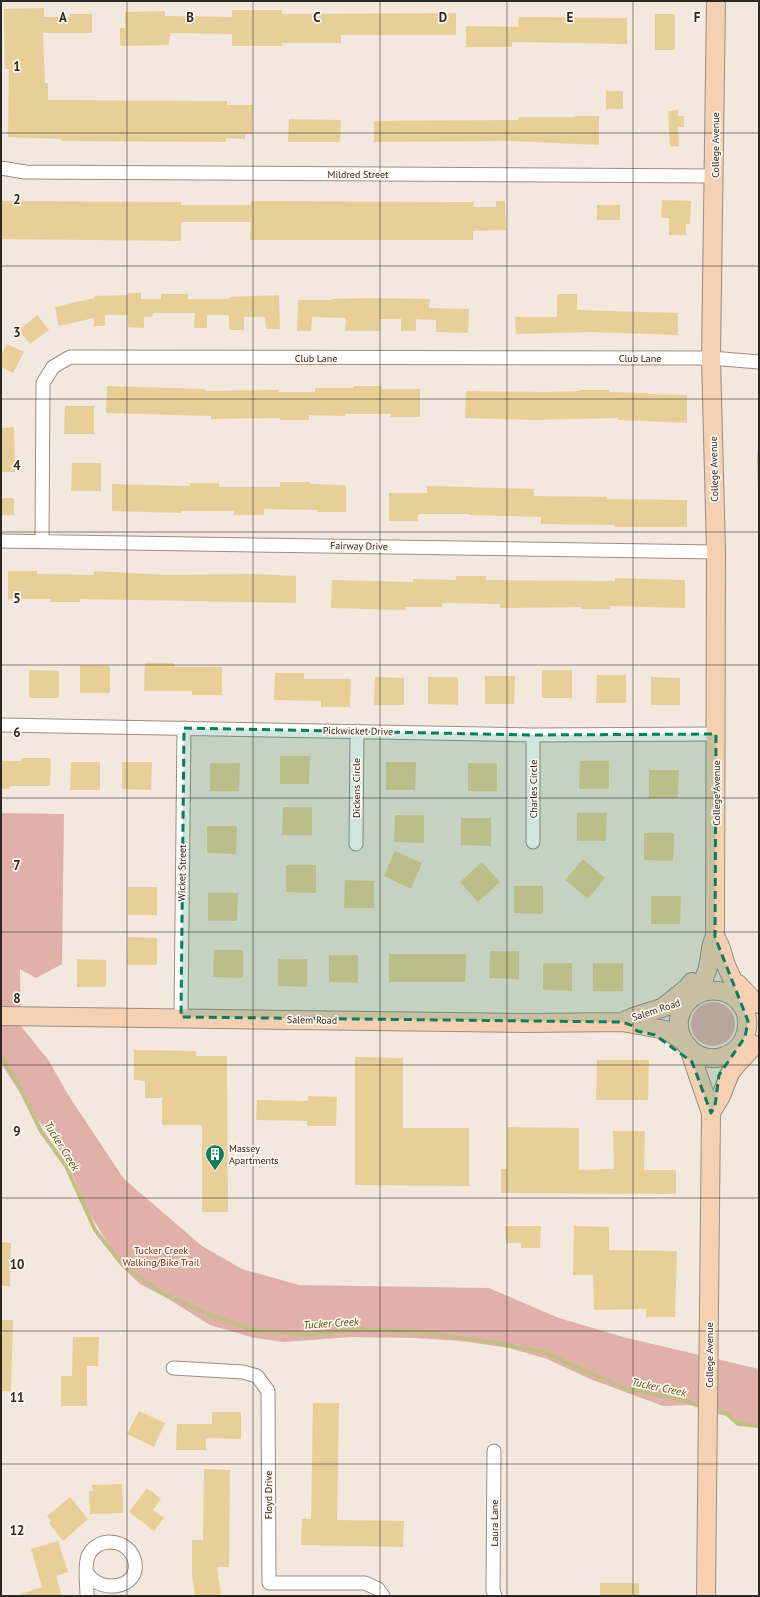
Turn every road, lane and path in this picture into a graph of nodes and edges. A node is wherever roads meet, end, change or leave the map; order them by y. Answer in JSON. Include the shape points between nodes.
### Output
{"nodes":[{"id":1,"x":716,"y":1,"type":"edge"},
{"id":2,"x":1,"y":168,"type":"edge"},
{"id":3,"x":715,"y":176,"type":"junction"},
{"id":4,"x":711,"y":358,"type":"junction"},
{"id":5,"x":759,"y":362,"type":"edge"},
{"id":6,"x":1,"y":541,"type":"edge"},
{"id":7,"x":42,"y":541,"type":"junction"},
{"id":8,"x":716,"y":552,"type":"junction"},
{"id":9,"x":1,"y":725,"type":"edge"},
{"id":10,"x":184,"y":728,"type":"junction"},
{"id":11,"x":357,"y":731,"type":"junction"},
{"id":12,"x":716,"y":734,"type":"junction"},
{"id":13,"x":533,"y":735,"type":"junction"},
{"id":14,"x":533,"y":842,"type":"dead end"},
{"id":15,"x":356,"y":844,"type":"dead end"},
{"id":16,"x":713,"y":940,"type":"junction"},
{"id":17,"x":691,"y":998,"type":"junction"},
{"id":18,"x":746,"y":1003,"type":"edge"},
{"id":19,"x":662,"y":1008,"type":"junction"},
{"id":20,"x":759,"y":1015,"type":"edge"},
{"id":21,"x":1,"y":1016,"type":"edge"},
{"id":22,"x":181,"y":1017,"type":"junction"},
{"id":23,"x":628,"y":1024,"type":"junction"},
{"id":24,"x":757,"y":1044,"type":"edge"},
{"id":25,"x":688,"y":1050,"type":"junction"},
{"id":26,"x":734,"y":1051,"type":"junction"},
{"id":27,"x":713,"y":1110,"type":"junction"},
{"id":28,"x":173,"y":1368,"type":"dead end"},
{"id":29,"x":494,"y":1451,"type":"dead end"},
{"id":30,"x":87,"y":1573,"type":"junction"},
{"id":31,"x":104,"y":1593,"type":"edge"},
{"id":32,"x":87,"y":1596,"type":"edge"},
{"id":33,"x":383,"y":1596,"type":"edge"},
{"id":34,"x":495,"y":1596,"type":"edge"},
{"id":35,"x":706,"y":1596,"type":"edge"}],
"edges":[{"from":1,"to":3,"type":"street","name":"College Avenue"},
{"from":2,"to":3,"type":"street","name":"Mildred Street","via":[[33,172]]},
{"from":3,"to":4,"type":"street","name":"College Avenue"},
{"from":4,"to":5,"type":"street","name":"Club Lane"},
{"from":4,"to":7,"type":"street","name":"Club Lane","via":[[70,357],[53,367],[43,383]]},
{"from":4,"to":8,"type":"street","name":"College Avenue"},
{"from":6,"to":7,"type":"street","name":"Fairway Drive"},
{"from":7,"to":8,"type":"street","name":"Fairway Drive"},
{"from":8,"to":12,"type":"street","name":"College Avenue"},
{"from":9,"to":10,"type":"street","name":"Pickwicket Drive"},
{"from":10,"to":11,"type":"street","name":"Pickwicket Drive"},
{"from":10,"to":22,"type":"street","name":"Wicket Street"},
{"from":11,"to":13,"type":"street","name":"Pickwicket Drive"},
{"from":11,"to":15,"type":"street","name":"Dickens Circle"},
{"from":12,"to":13,"type":"street","name":"Pickwicket Drive"},
{"from":12,"to":16,"type":"street","name":"College Avenue"},
{"from":13,"to":14,"type":"street","name":"Charles Circle"},
{"from":16,"to":17,"type":"street","name":"College Avenue","via":[[703,984]]},
{"from":16,"to":18,"type":"street","name":"College Avenue","via":[[720,945],[730,976]]},
{"from":16,"to":19,"type":"street","via":[[705,949],[702,964],[687,988]]},
{"from":17,"to":18,"type":"street","via":[[705,991],[719,990]]},
{"from":17,"to":19,"type":"street","name":"Salem Road"},
{"from":17,"to":25,"type":"street","via":[[682,1012],[679,1026]]},
{"from":18,"to":20,"type":"street"},
{"from":18,"to":26,"type":"street","via":[[748,1022],[745,1037]]},
{"from":19,"to":23,"type":"street","name":"Salem Road"},
{"from":21,"to":22,"type":"street","name":"Salem Road"},
{"from":22,"to":23,"type":"street","name":"Salem Road"},
{"from":23,"to":25,"type":"street","name":"Salem Road","via":[[666,1030]]},
{"from":24,"to":26,"type":"street"},
{"from":24,"to":27,"type":"street","via":[[730,1073],[722,1096]]},
{"from":25,"to":26,"type":"street","via":[[705,1057],[718,1058]]},
{"from":25,"to":27,"type":"street","name":"College Avenue"},
{"from":26,"to":27,"type":"street","name":"College Avenue","via":[[719,1075]]},
{"from":27,"to":35,"type":"street","name":"College Avenue"},
{"from":28,"to":33,"type":"street","name":"Floyd Drive","via":[[243,1372],[257,1376],[268,1391],[269,1583],[365,1583],[378,1589]]},
{"from":29,"to":34,"type":"street","name":"Laura Lane"},
{"from":30,"to":31,"type":"street"},
{"from":30,"to":31,"type":"street","via":[[88,1556],[100,1544],[116,1542],[130,1550],[135,1565],[131,1580],[119,1589]]},
{"from":30,"to":32,"type":"street"}]}
